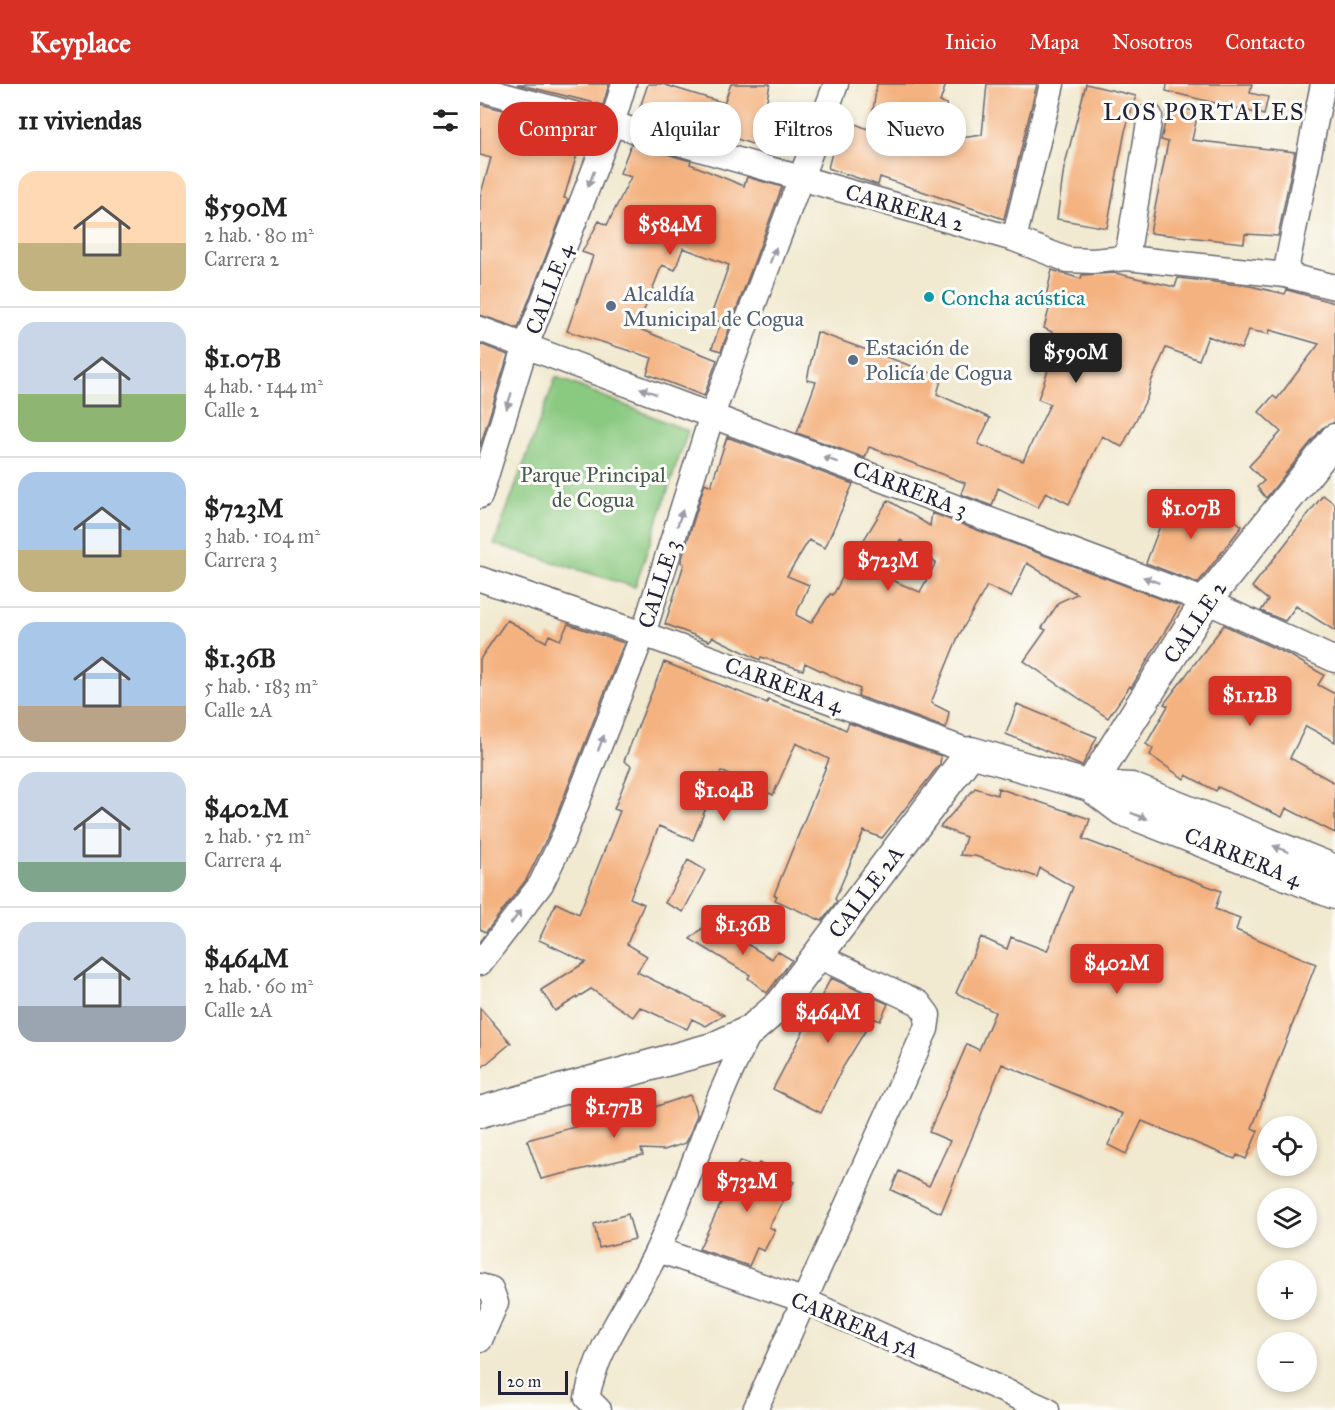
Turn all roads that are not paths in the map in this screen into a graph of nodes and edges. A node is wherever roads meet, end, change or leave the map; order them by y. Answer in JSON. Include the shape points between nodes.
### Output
{"nodes":[{"id":1,"x":624,"y":84,"type":"edge"},
{"id":2,"x":836,"y":84,"type":"edge"},
{"id":3,"x":1052,"y":84,"type":"edge"},
{"id":4,"x":1323,"y":84,"type":"edge"},
{"id":5,"x":480,"y":89,"type":"edge"},
{"id":6,"x":529,"y":102,"type":"edge"},
{"id":7,"x":618,"y":104,"type":"edge"},
{"id":8,"x":1150,"y":116,"type":"dead end"},
{"id":9,"x":618,"y":126,"type":"edge"},
{"id":10,"x":600,"y":156,"type":"edge"},
{"id":11,"x":802,"y":179,"type":"junction"},
{"id":12,"x":1014,"y":239,"type":"junction"},
{"id":13,"x":1127,"y":258,"type":"junction"},
{"id":14,"x":1285,"y":275,"type":"junction"},
{"id":15,"x":1335,"y":287,"type":"edge"},
{"id":16,"x":480,"y":329,"type":"edge"},
{"id":17,"x":527,"y":346,"type":"junction"},
{"id":18,"x":712,"y":415,"type":"junction"},
{"id":19,"x":1335,"y":439,"type":"edge"},
{"id":20,"x":480,"y":496,"type":"edge"},
{"id":21,"x":480,"y":579,"type":"edge"},
{"id":22,"x":1206,"y":601,"type":"junction"},
{"id":23,"x":643,"y":634,"type":"junction"},
{"id":24,"x":1335,"y":660,"type":"edge"},
{"id":25,"x":971,"y":752,"type":"junction"},
{"id":26,"x":1089,"y":786,"type":"junction"},
{"id":27,"x":1335,"y":870,"type":"edge"},
{"id":28,"x":1335,"y":894,"type":"edge"},
{"id":29,"x":484,"y":950,"type":"edge"},
{"id":30,"x":818,"y":956,"type":"junction"},
{"id":31,"x":752,"y":1030,"type":"junction"},
{"id":32,"x":480,"y":1112,"type":"edge"},
{"id":33,"x":658,"y":1250,"type":"junction"},
{"id":34,"x":480,"y":1286,"type":"edge"},
{"id":35,"x":803,"y":1300,"type":"junction"},
{"id":36,"x":480,"y":1340,"type":"edge"},
{"id":37,"x":599,"y":1410,"type":"edge"},
{"id":38,"x":755,"y":1410,"type":"edge"},
{"id":39,"x":1047,"y":1410,"type":"edge"}],
"edges":[{"from":1,"to":7,"type":"street","name":"CALLE 4"},
{"from":2,"to":11,"type":"street","name":"CALLE 3"},
{"from":3,"to":12,"type":"street"},
{"from":4,"to":14,"type":"street"},
{"from":5,"to":6,"type":"street","name":"CARRERA 2"},
{"from":8,"to":13,"type":"street"},
{"from":9,"to":11,"type":"street","name":"CARRERA 2"},
{"from":10,"to":17,"type":"street","name":"CALLE 4","one_way":true},
{"from":11,"to":12,"type":"street","name":"CARRERA 2"},
{"from":18,"to":11,"type":"street","name":"CALLE 3","one_way":true},
{"from":12,"to":13,"type":"street","name":"CARRERA 2","via":[[1068,260]]},
{"from":13,"to":14,"type":"street","name":"CARRERA 2"},
{"from":14,"to":15,"type":"street","name":"CARRERA 2"},
{"from":16,"to":17,"type":"street","name":"CARRERA 3"},
{"from":18,"to":17,"type":"street","name":"CARRERA 3","one_way":true},
{"from":17,"to":20,"type":"street","name":"CALLE 4","one_way":true},
{"from":22,"to":18,"type":"street","name":"CARRERA 3","one_way":true},
{"from":23,"to":18,"type":"street","name":"CALLE 3","one_way":true},
{"from":19,"to":22,"type":"street","name":"CALLE 2"},
{"from":21,"to":23,"type":"street","name":"CARRERA 4"},
{"from":22,"to":24,"type":"street","name":"CARRERA 3"},
{"from":22,"to":26,"type":"street","name":"CALLE 2"},
{"from":23,"to":25,"type":"street","name":"CARRERA 4"},
{"from":29,"to":23,"type":"street","name":"CALLE 3","one_way":true,"via":[[541,884],[564,836]]},
{"from":25,"to":26,"type":"street","name":"CARRERA 4"},
{"from":25,"to":30,"type":"street","name":"CALLE 2A"},
{"from":27,"to":26,"type":"street","name":"CARRERA 4","one_way":true,"via":[[1131,788]]},
{"from":26,"to":28,"type":"street","name":"CARRERA 4","one_way":true,"via":[[1122,810]]},
{"from":30,"to":31,"type":"street","name":"CALLE 2A","via":[[781,1004]]},
{"from":30,"to":35,"type":"street","via":[[919,1003],[928,1015],[926,1029]]},
{"from":31,"to":32,"type":"street","name":"CALLE 2A","via":[[713,1048]]},
{"from":31,"to":33,"type":"street","via":[[734,1063]]},
{"from":33,"to":35,"type":"street","name":"CARRERA 5A"},
{"from":33,"to":37,"type":"street","via":[[599,1359],[587,1398]]},
{"from":34,"to":36,"type":"street","via":[[491,1289],[496,1303]]},
{"from":35,"to":38,"type":"street"},
{"from":35,"to":39,"type":"street","name":"CARRERA 5A"}]}
